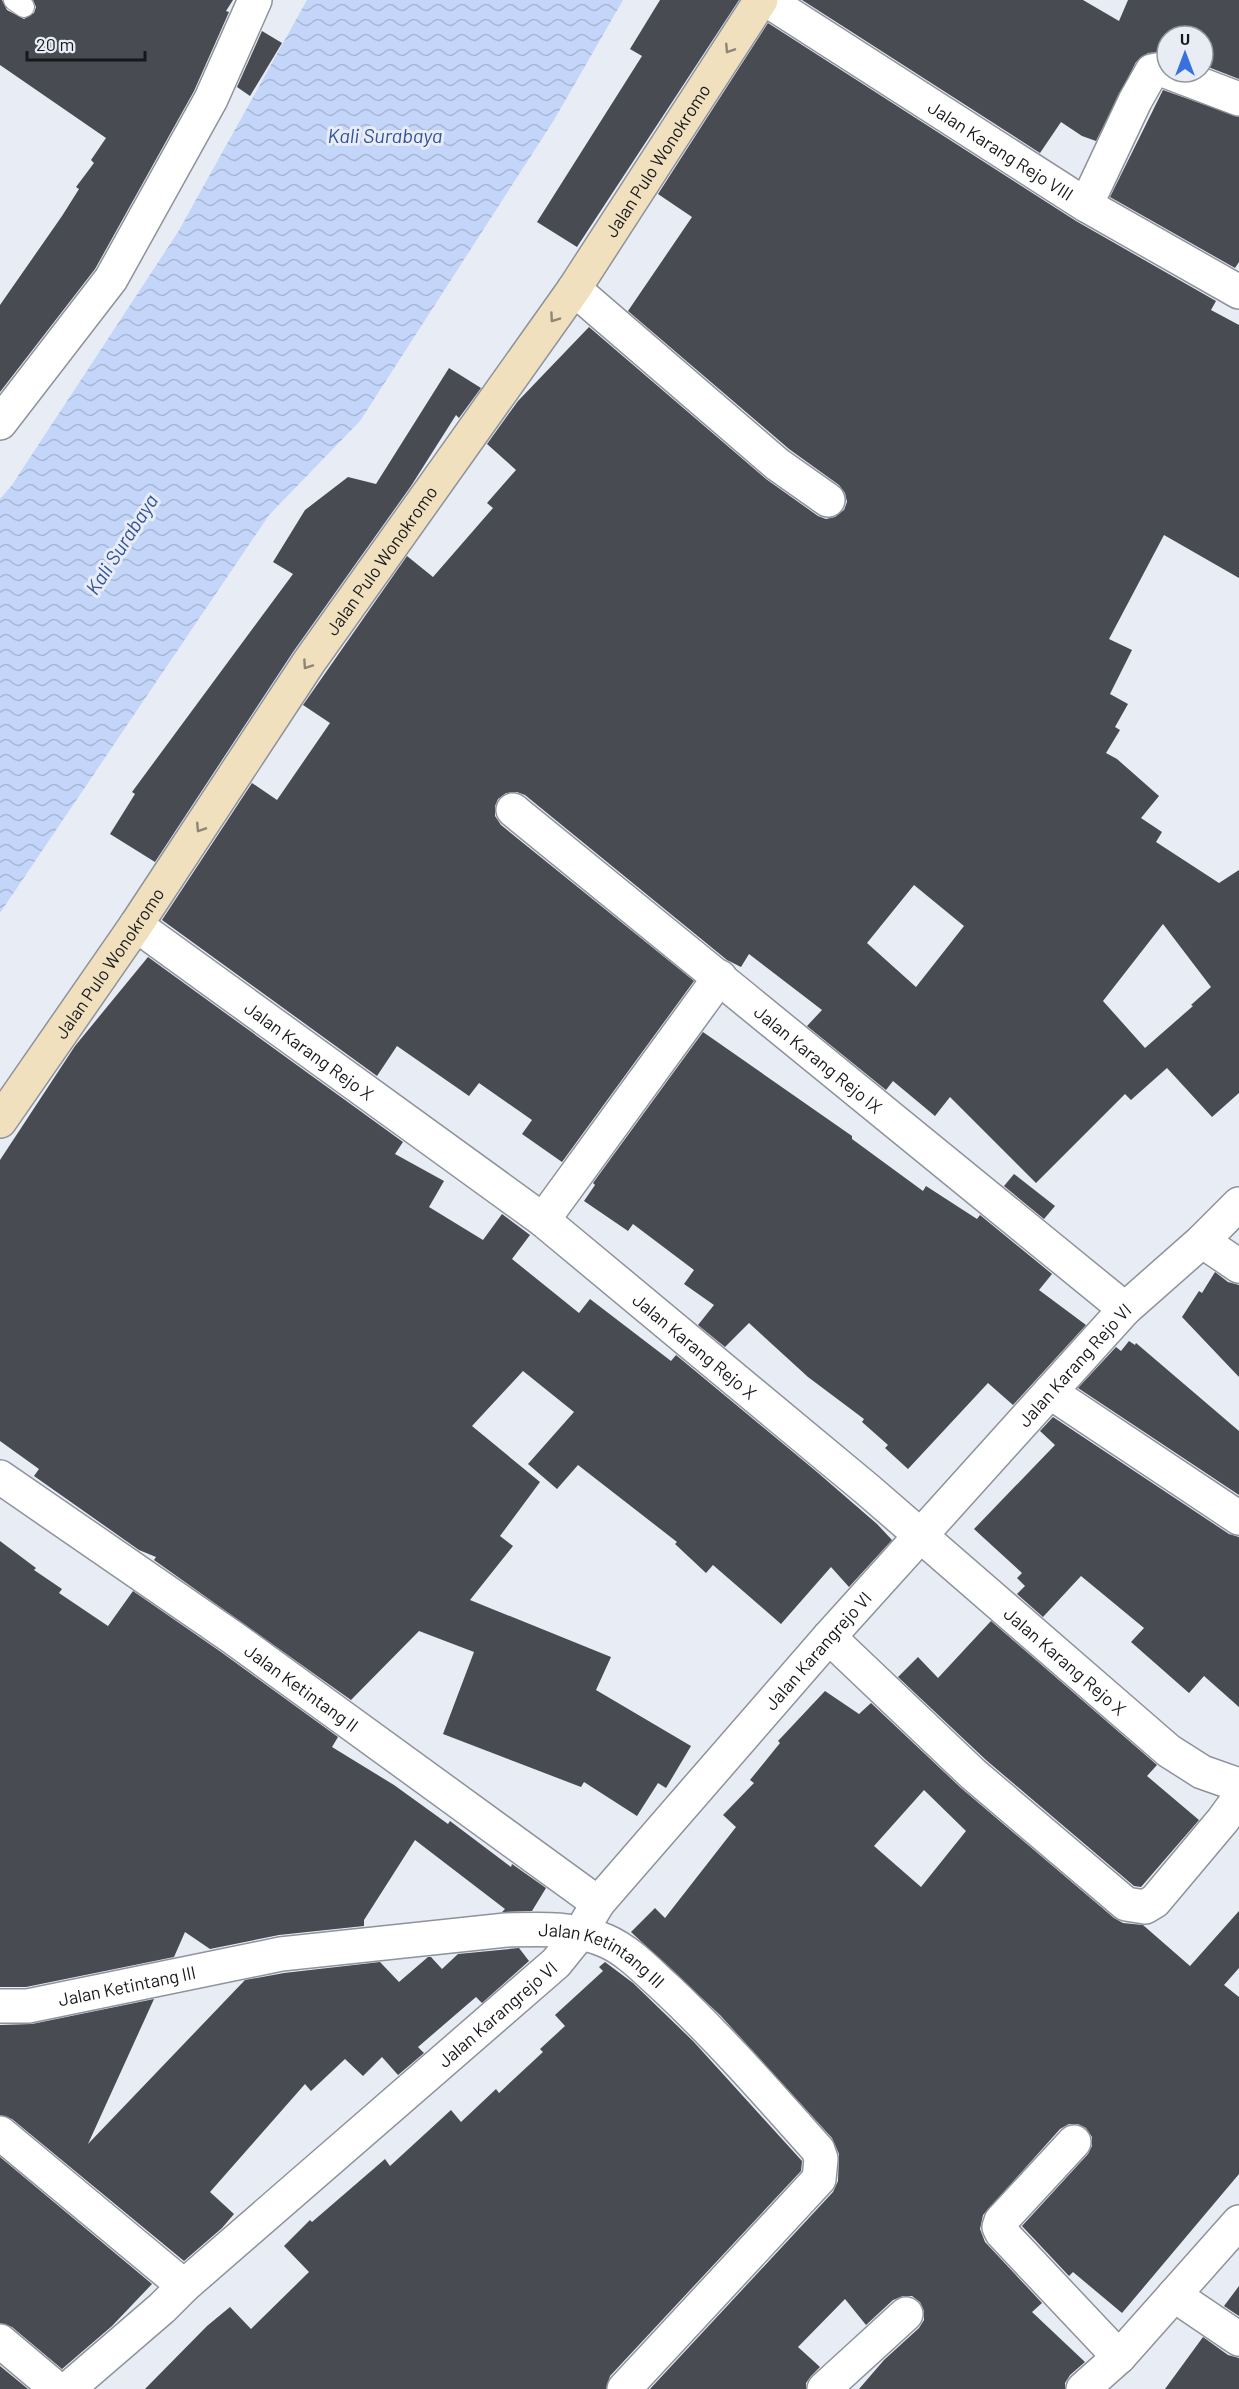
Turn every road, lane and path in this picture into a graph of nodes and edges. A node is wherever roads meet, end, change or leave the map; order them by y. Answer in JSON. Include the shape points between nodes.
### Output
{"nodes":[{"id":1,"x":255,"y":0,"type":"edge"},
{"id":2,"x":761,"y":0,"type":"edge"},
{"id":3,"x":767,"y":0,"type":"edge"},
{"id":4,"x":1155,"y":70,"type":"edge"},
{"id":5,"x":1200,"y":84,"type":"edge"},
{"id":6,"x":1239,"y":99,"type":"edge"},
{"id":7,"x":1086,"y":205,"type":"junction"},
{"id":8,"x":574,"y":289,"type":"junction"},
{"id":9,"x":1239,"y":292,"type":"edge"},
{"id":10,"x":0,"y":423,"type":"edge"},
{"id":11,"x":828,"y":500,"type":"dead end"},
{"id":12,"x":513,"y":810,"type":"dead end"},
{"id":13,"x":136,"y":925,"type":"junction"},
{"id":14,"x":720,"y":977,"type":"junction"},
{"id":15,"x":0,"y":1121,"type":"edge"},
{"id":16,"x":1239,"y":1204,"type":"edge"},
{"id":17,"x":543,"y":1220,"type":"junction"},
{"id":18,"x":1202,"y":1241,"type":"junction"},
{"id":19,"x":1239,"y":1266,"type":"edge"},
{"id":20,"x":1125,"y":1309,"type":"junction"},
{"id":21,"x":1050,"y":1392,"type":"junction"},
{"id":22,"x":0,"y":1477,"type":"edge"},
{"id":23,"x":1239,"y":1518,"type":"edge"},
{"id":24,"x":922,"y":1536,"type":"junction"},
{"id":25,"x":828,"y":1637,"type":"junction"},
{"id":26,"x":1239,"y":1785,"type":"edge"},
{"id":27,"x":1239,"y":1798,"type":"edge"},
{"id":28,"x":598,"y":1903,"type":"junction"},
{"id":29,"x":580,"y":1932,"type":"junction"},
{"id":30,"x":0,"y":2007,"type":"edge"},
{"id":31,"x":0,"y":2133,"type":"edge"},
{"id":32,"x":1074,"y":2142,"type":"dead end"},
{"id":33,"x":1239,"y":2222,"type":"edge"},
{"id":34,"x":184,"y":2286,"type":"junction"},
{"id":35,"x":1174,"y":2295,"type":"junction"},
{"id":36,"x":906,"y":2314,"type":"dead end"},
{"id":37,"x":1239,"y":2339,"type":"edge"},
{"id":38,"x":0,"y":2341,"type":"edge"},
{"id":39,"x":1119,"y":2357,"type":"junction"},
{"id":40,"x":66,"y":2389,"type":"edge"},
{"id":41,"x":624,"y":2389,"type":"edge"},
{"id":42,"x":824,"y":2389,"type":"edge"},
{"id":43,"x":1083,"y":2389,"type":"edge"}],
"edges":[{"from":1,"to":10,"type":"street","via":[[211,99],[111,279]]},
{"from":2,"to":8,"type":"main road","name":"Jalan Pulo Wonokromo","one_way":true},
{"from":3,"to":7,"type":"street","name":"Jalan Karang Rejo VIII"},
{"from":4,"to":7,"type":"street","via":[[1135,101]]},
{"from":5,"to":6,"type":"street"},
{"from":7,"to":9,"type":"street","name":"Jalan Karang Rejo VIII"},
{"from":8,"to":11,"type":"street","via":[[777,464]]},
{"from":8,"to":13,"type":"main road","name":"Jalan Pulo Wonokromo","one_way":true,"via":[[309,662]]},
{"from":12,"to":14,"type":"street","name":"Jalan Karang Rejo IX"},
{"from":13,"to":15,"type":"main road","name":"Jalan Pulo Wonokromo"},
{"from":13,"to":17,"type":"street","name":"Jalan Karang Rejo X"},
{"from":14,"to":17,"type":"street"},
{"from":14,"to":20,"type":"street","name":"Jalan Karang Rejo IX"},
{"from":16,"to":18,"type":"street","name":"Jalan Karang Rejo VI"},
{"from":17,"to":24,"type":"street","name":"Jalan Karang Rejo X"},
{"from":18,"to":19,"type":"street"},
{"from":18,"to":20,"type":"street","name":"Jalan Karang Rejo VI"},
{"from":20,"to":21,"type":"street","name":"Jalan Karang Rejo VI"},
{"from":21,"to":23,"type":"street"},
{"from":21,"to":24,"type":"street","name":"Jalan Karang Rejo VI"},
{"from":22,"to":28,"type":"street","name":"Jalan Ketintang II","via":[[232,1637]]},
{"from":24,"to":25,"type":"street","name":"Jalan Karangrejo VI"},
{"from":24,"to":26,"type":"street","name":"Jalan Karang Rejo X","via":[[1169,1751],[1202,1772]]},
{"from":25,"to":27,"type":"street","via":[[973,1774],[1126,1904],[1145,1906],[1155,1901]]},
{"from":25,"to":28,"type":"street","name":"Jalan Karangrejo VI"},
{"from":28,"to":29,"type":"street","name":"Jalan Karangrejo VI"},
{"from":29,"to":30,"type":"street","name":"Jalan Ketintang III","via":[[506,1930],[281,1954],[28,2007]]},
{"from":29,"to":34,"type":"street","name":"Jalan Karangrejo VI","via":[[556,1963]]},
{"from":29,"to":41,"type":"street","name":"Jalan Ketintang III","via":[[607,1941],[633,1958],[666,1989],[743,2067],[818,2150],[821,2159],[819,2179]]},
{"from":31,"to":34,"type":"street"},
{"from":32,"to":39,"type":"street","via":[[999,2227]]},
{"from":33,"to":35,"type":"street"},
{"from":34,"to":40,"type":"street","name":"Jalan Karangrejo VI"},
{"from":35,"to":37,"type":"street"},
{"from":35,"to":39,"type":"street"},
{"from":36,"to":42,"type":"street"},
{"from":38,"to":40,"type":"street"},
{"from":39,"to":43,"type":"street"}]}
